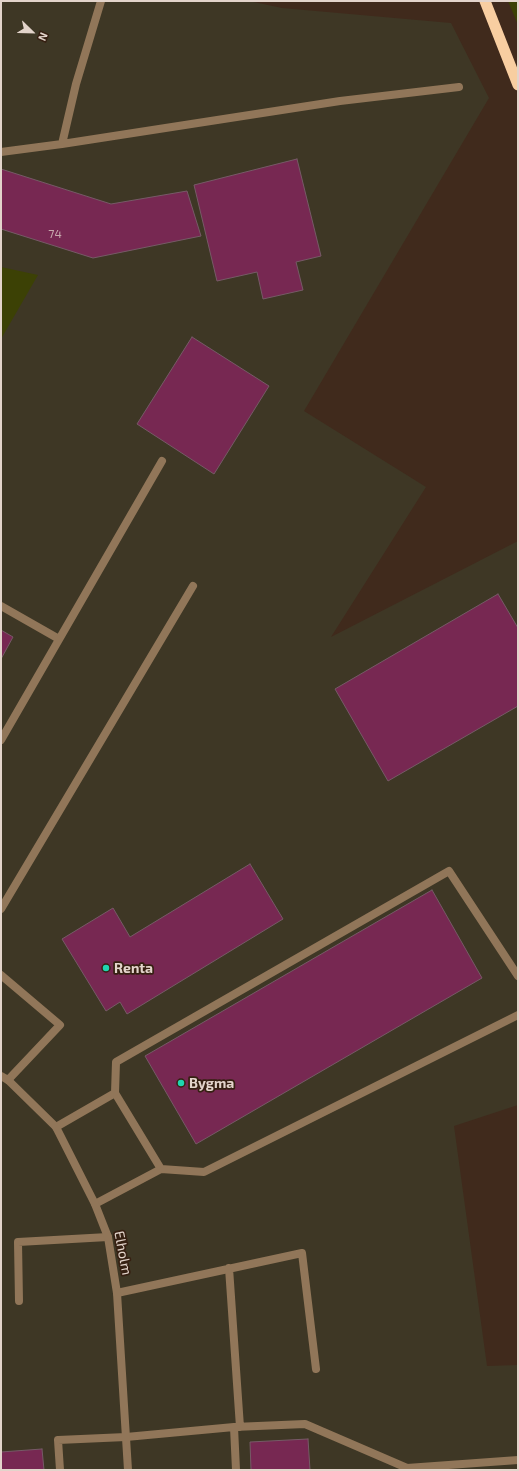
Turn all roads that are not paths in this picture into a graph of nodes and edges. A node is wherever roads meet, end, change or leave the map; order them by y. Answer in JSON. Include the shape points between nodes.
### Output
{"nodes":[{"id":1,"x":100,"y":1,"type":"edge"},
{"id":2,"x":485,"y":1,"type":"edge"},
{"id":3,"x":518,"y":85,"type":"edge"},
{"id":4,"x":459,"y":87,"type":"dead end"},
{"id":5,"x":62,"y":144,"type":"junction"},
{"id":6,"x":1,"y":152,"type":"edge"},
{"id":7,"x":162,"y":461,"type":"dead end"},
{"id":8,"x":193,"y":586,"type":"dead end"},
{"id":9,"x":1,"y":606,"type":"edge"},
{"id":10,"x":59,"y":639,"type":"junction"},
{"id":11,"x":1,"y":740,"type":"edge"},
{"id":12,"x":1,"y":909,"type":"edge"},
{"id":13,"x":1,"y":975,"type":"edge"},
{"id":14,"x":518,"y":976,"type":"edge"},
{"id":15,"x":518,"y":1015,"type":"edge"},
{"id":16,"x":5,"y":1078,"type":"edge"},
{"id":17,"x":115,"y":1093,"type":"junction"},
{"id":18,"x":56,"y":1127,"type":"junction"},
{"id":19,"x":160,"y":1169,"type":"junction"},
{"id":20,"x":96,"y":1204,"type":"junction"},
{"id":21,"x":108,"y":1237,"type":"junction"},
{"id":22,"x":229,"y":1268,"type":"junction"},
{"id":23,"x":117,"y":1293,"type":"junction"},
{"id":24,"x":19,"y":1301,"type":"dead end"},
{"id":25,"x":316,"y":1370,"type":"dead end"},
{"id":26,"x":237,"y":1427,"type":"junction"},
{"id":27,"x":126,"y":1438,"type":"junction"},
{"id":28,"x":518,"y":1460,"type":"edge"},
{"id":29,"x":60,"y":1470,"type":"edge"},
{"id":30,"x":128,"y":1470,"type":"edge"},
{"id":31,"x":236,"y":1470,"type":"edge"}],
"edges":[{"from":1,"to":5,"type":"street"},
{"from":2,"to":3,"type":"highway"},
{"from":4,"to":5,"type":"street","via":[[340,101]]},
{"from":5,"to":6,"type":"street"},
{"from":7,"to":10,"type":"street"},
{"from":8,"to":12,"type":"street"},
{"from":9,"to":10,"type":"street"},
{"from":10,"to":11,"type":"street"},
{"from":13,"to":16,"type":"street","via":[[60,1025]]},
{"from":14,"to":17,"type":"street","via":[[449,871],[116,1062]]},
{"from":15,"to":19,"type":"street","via":[[204,1172]]},
{"from":16,"to":18,"type":"street","name":"Elholm"},
{"from":17,"to":18,"type":"street"},
{"from":17,"to":19,"type":"street"},
{"from":18,"to":20,"type":"street","name":"Elholm"},
{"from":19,"to":20,"type":"street"},
{"from":20,"to":21,"type":"street","name":"Elholm"},
{"from":21,"to":23,"type":"street","name":"Elholm"},
{"from":21,"to":24,"type":"street","via":[[18,1242]]},
{"from":22,"to":23,"type":"street"},
{"from":22,"to":25,"type":"street","via":[[302,1253]]},
{"from":22,"to":26,"type":"street"},
{"from":23,"to":27,"type":"street","name":"Elholm"},
{"from":26,"to":27,"type":"street"},
{"from":26,"to":28,"type":"street","via":[[305,1424],[407,1468]]},
{"from":26,"to":31,"type":"street"},
{"from":27,"to":29,"type":"street","via":[[58,1440]]},
{"from":27,"to":30,"type":"street","name":"Elholm"}]}
